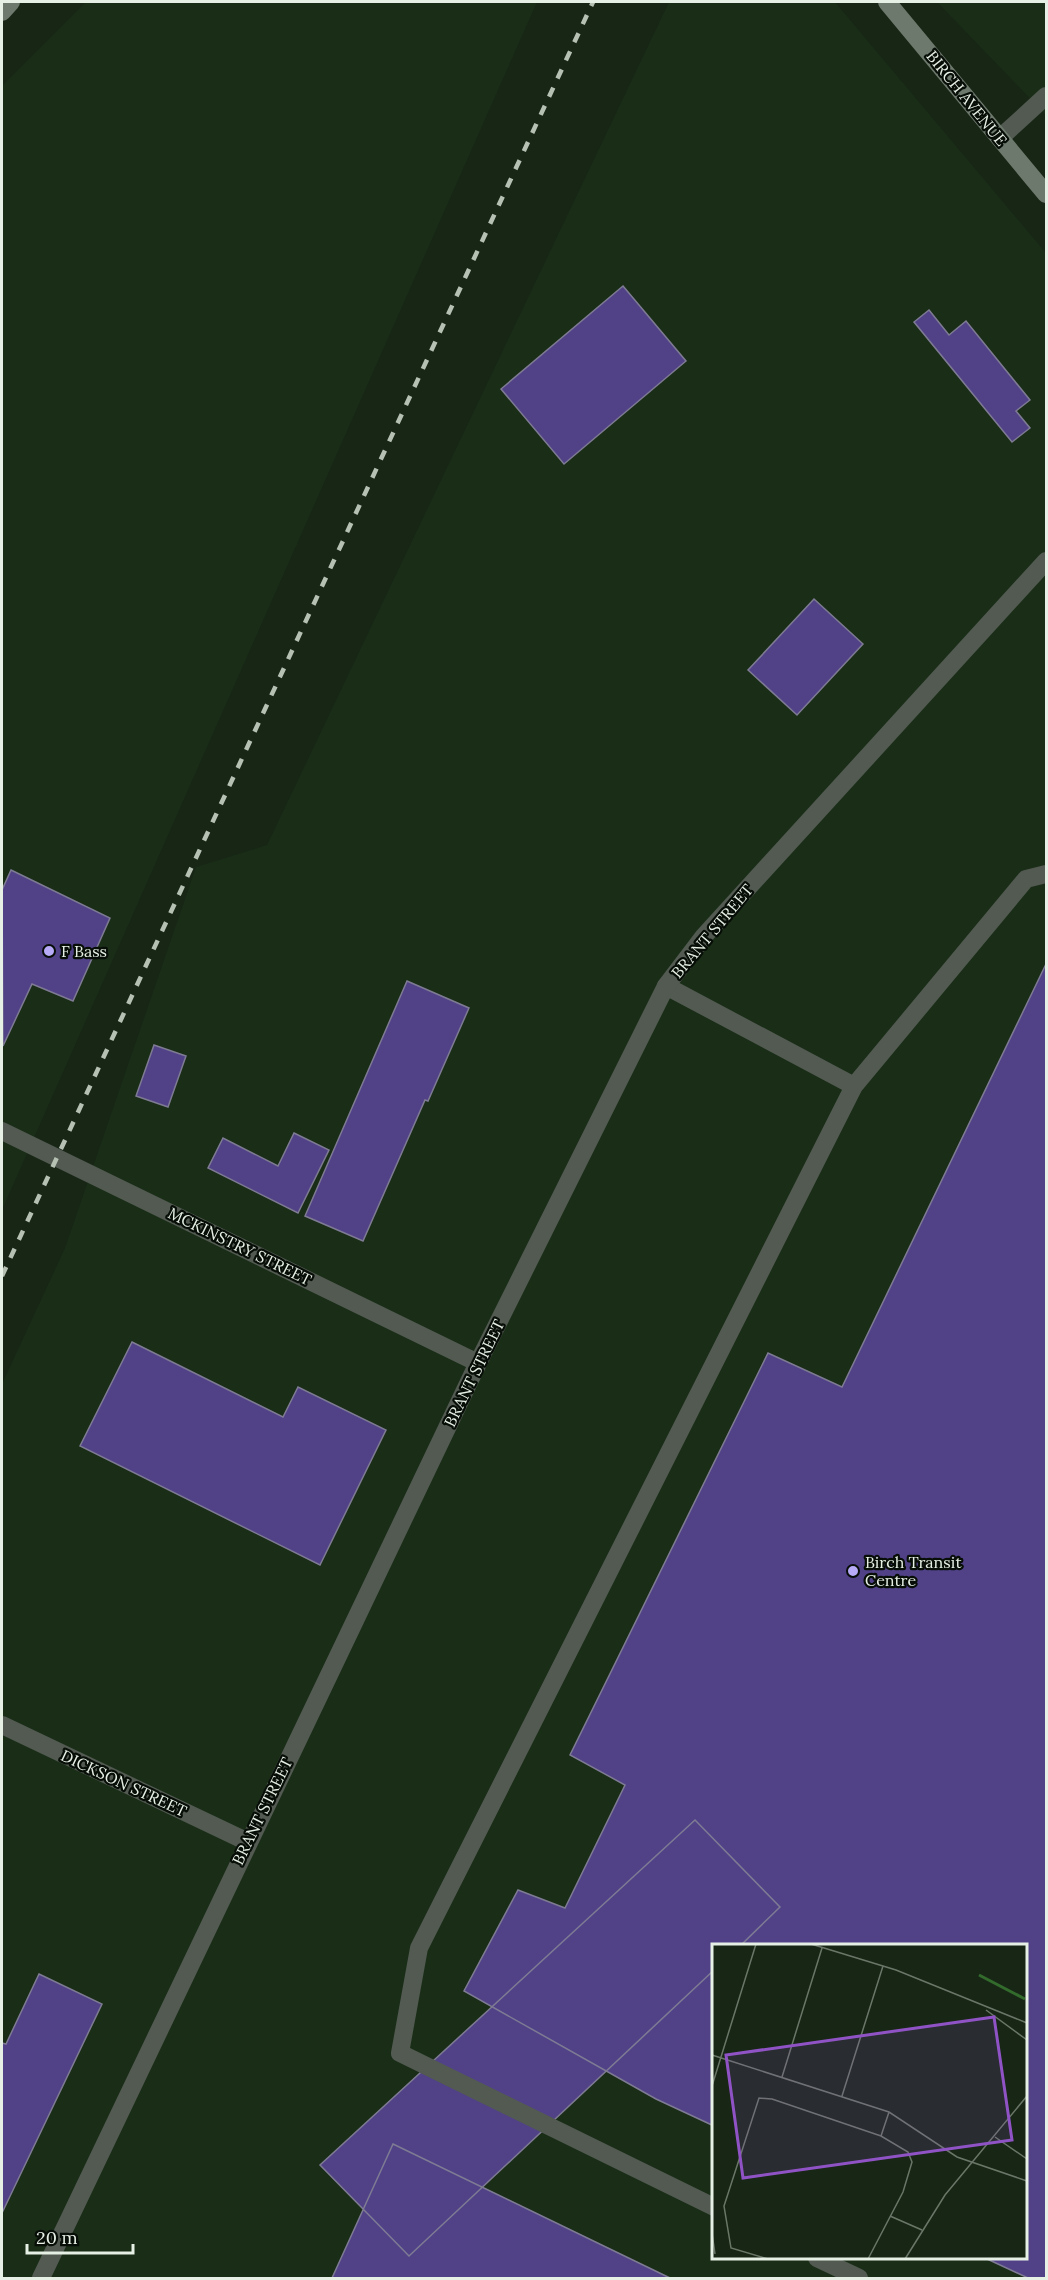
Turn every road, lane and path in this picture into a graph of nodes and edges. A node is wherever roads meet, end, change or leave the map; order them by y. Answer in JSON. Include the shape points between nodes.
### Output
{"nodes":[{"id":1,"x":11,"y":2,"type":"edge"},
{"id":2,"x":887,"y":2,"type":"edge"},
{"id":3,"x":2,"y":12,"type":"edge"},
{"id":4,"x":1047,"y":96,"type":"edge"},
{"id":5,"x":1000,"y":138,"type":"junction"},
{"id":6,"x":1047,"y":194,"type":"edge"},
{"id":7,"x":1047,"y":561,"type":"edge"},
{"id":8,"x":1047,"y":874,"type":"edge"},
{"id":9,"x":666,"y":986,"type":"junction"},
{"id":10,"x":854,"y":1086,"type":"junction"},
{"id":11,"x":2,"y":1131,"type":"edge"},
{"id":12,"x":478,"y":1362,"type":"junction"},
{"id":13,"x":2,"y":1725,"type":"edge"},
{"id":14,"x":248,"y":1842,"type":"junction"},
{"id":15,"x":712,"y":2206,"type":"edge"},
{"id":16,"x":819,"y":2259,"type":"edge"},
{"id":17,"x":41,"y":2278,"type":"edge"},
{"id":18,"x":860,"y":2278,"type":"edge"}],
"edges":[{"from":1,"to":3,"type":"main road"},
{"from":2,"to":5,"type":"main road","name":"BIRCH AVENUE"},
{"from":4,"to":5,"type":"street"},
{"from":5,"to":6,"type":"main road","name":"BIRCH AVENUE"},
{"from":7,"to":9,"type":"street","name":"BRANT STREET","via":[[704,936]]},
{"from":8,"to":10,"type":"street","via":[[1026,879]]},
{"from":9,"to":10,"type":"street"},
{"from":9,"to":12,"type":"street","name":"BRANT STREET"},
{"from":10,"to":15,"type":"street","via":[[419,1948],[400,2054]]},
{"from":11,"to":12,"type":"street","name":"MCKINSTRY STREET"},
{"from":12,"to":14,"type":"street","name":"BRANT STREET"},
{"from":13,"to":14,"type":"street","name":"DICKSON STREET"},
{"from":14,"to":17,"type":"street","name":"BRANT STREET"},
{"from":16,"to":18,"type":"street"}]}
